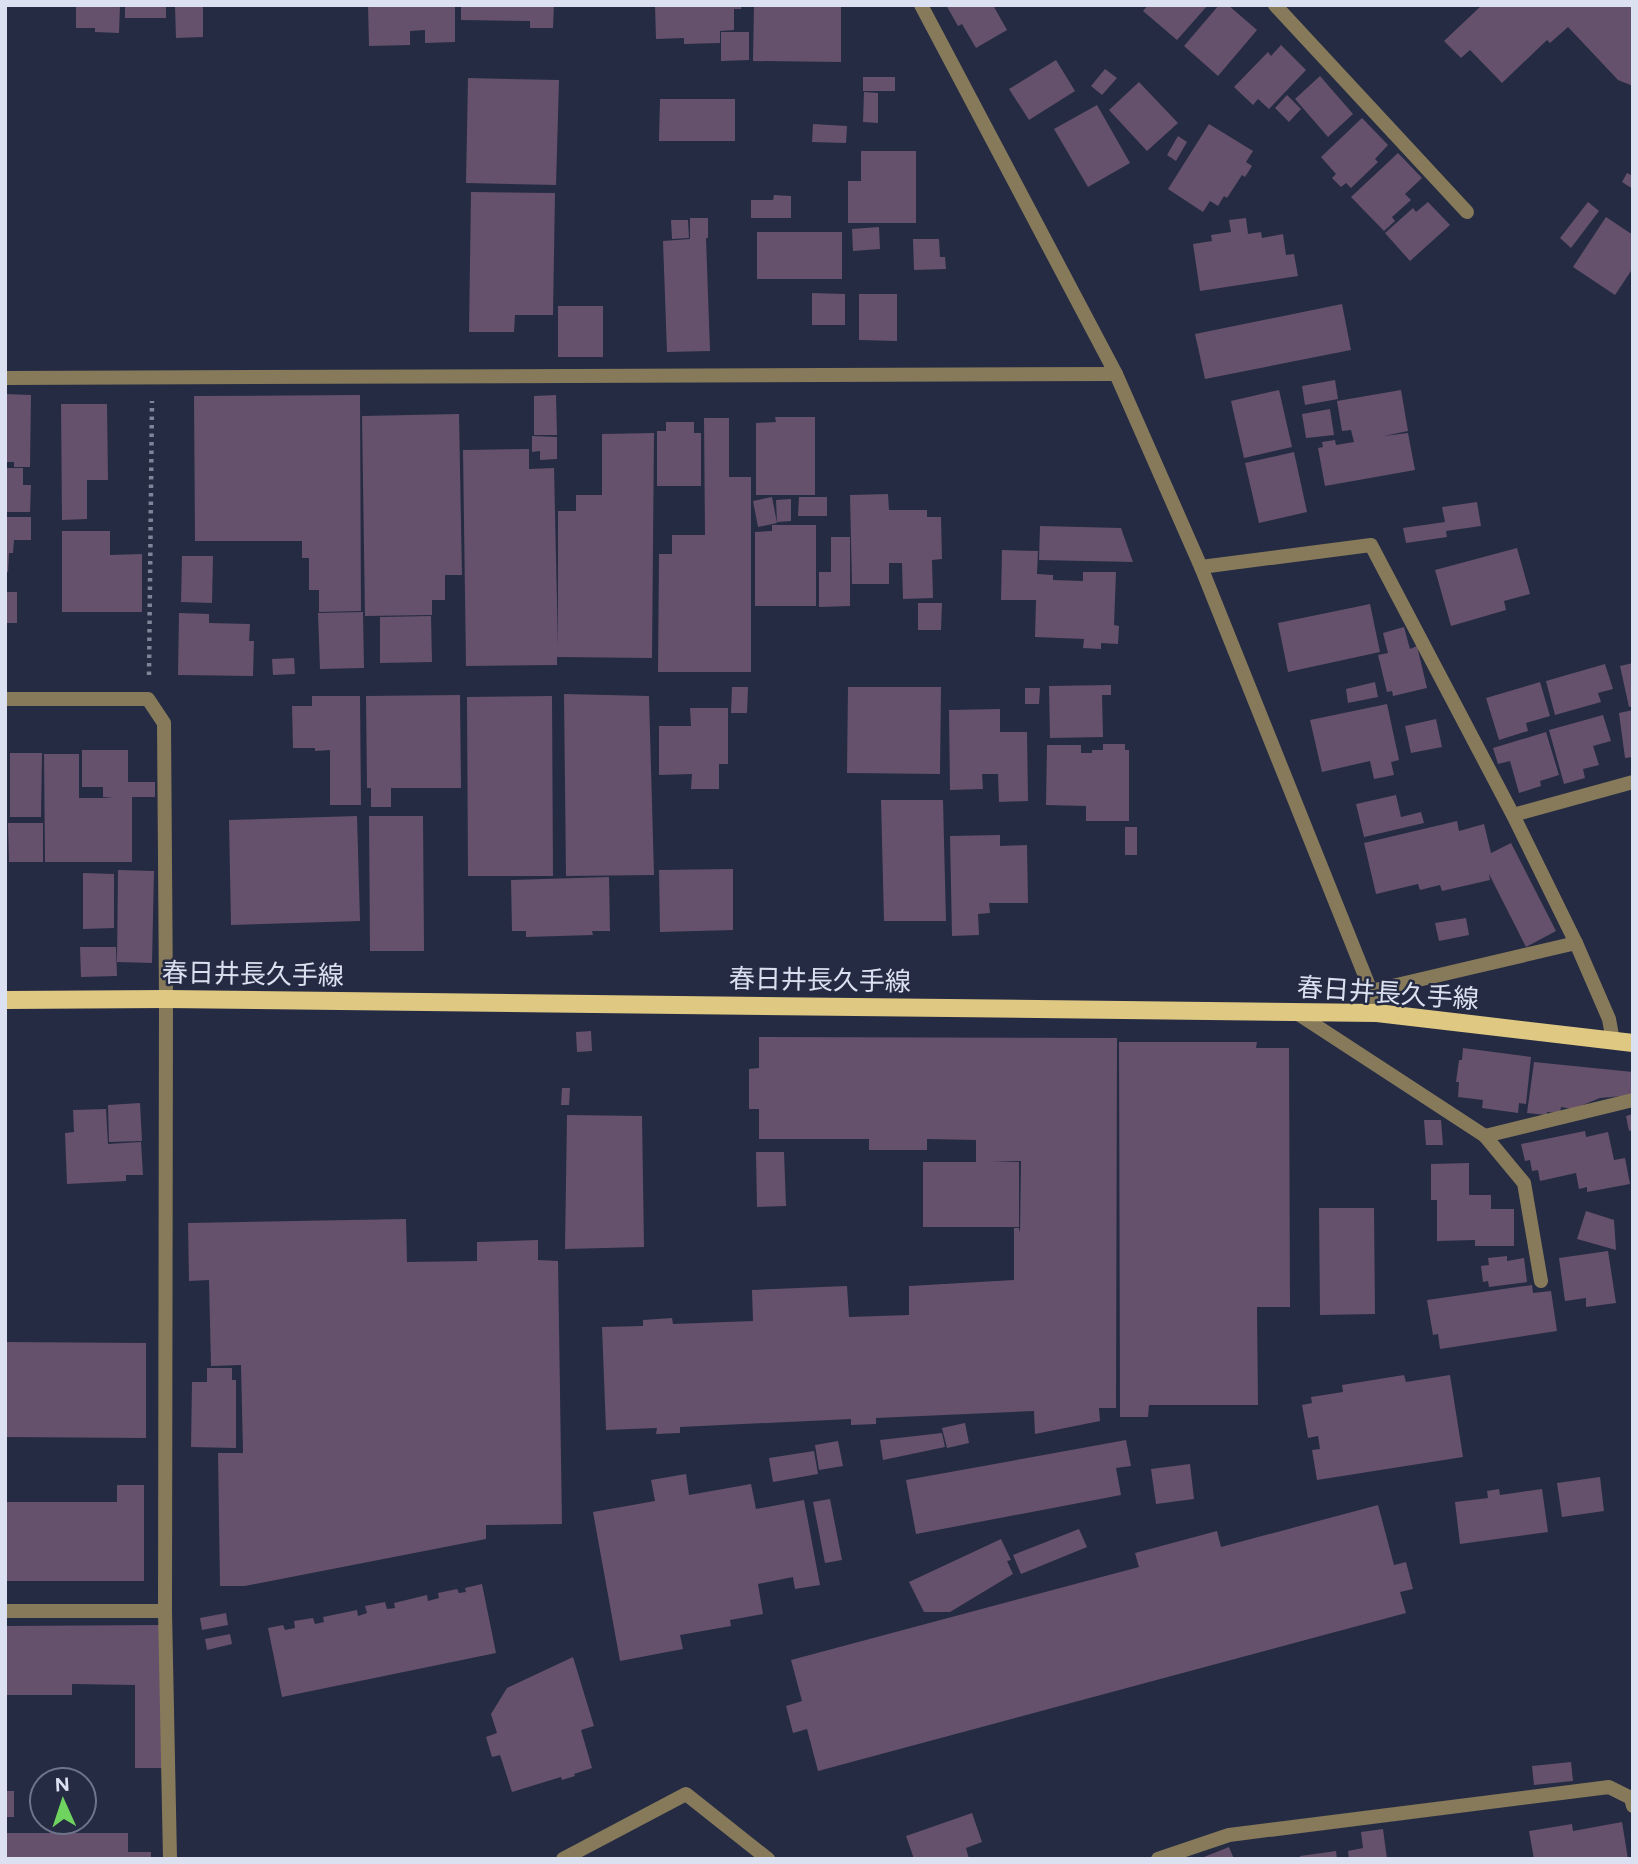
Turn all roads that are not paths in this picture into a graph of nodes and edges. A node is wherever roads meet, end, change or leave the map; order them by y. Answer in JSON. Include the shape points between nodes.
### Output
{"nodes":[{"id":1,"x":921,"y":5,"type":"edge"},
{"id":2,"x":1275,"y":5,"type":"edge"},
{"id":3,"x":1466,"y":212,"type":"dead end"},
{"id":4,"x":1116,"y":374,"type":"junction"},
{"id":5,"x":5,"y":378,"type":"edge"},
{"id":6,"x":1201,"y":567,"type":"junction"},
{"id":7,"x":5,"y":699,"type":"edge"},
{"id":8,"x":1633,"y":782,"type":"edge"},
{"id":9,"x":1513,"y":815,"type":"junction"},
{"id":10,"x":1576,"y":943,"type":"junction"},
{"id":11,"x":1371,"y":991,"type":"junction"},
{"id":12,"x":166,"y":999,"type":"junction"},
{"id":13,"x":5,"y":1000,"type":"edge"},
{"id":14,"x":1294,"y":1012,"type":"junction"},
{"id":15,"x":1377,"y":1013,"type":"junction"},
{"id":16,"x":1613,"y":1041,"type":"junction"},
{"id":17,"x":1633,"y":1043,"type":"edge"},
{"id":18,"x":1633,"y":1100,"type":"edge"},
{"id":19,"x":1485,"y":1136,"type":"junction"},
{"id":20,"x":1541,"y":1281,"type":"dead end"},
{"id":21,"x":5,"y":1611,"type":"edge"},
{"id":22,"x":165,"y":1611,"type":"junction"},
{"id":23,"x":1633,"y":1806,"type":"edge"},
{"id":24,"x":170,"y":1859,"type":"edge"},
{"id":25,"x":563,"y":1859,"type":"edge"},
{"id":26,"x":768,"y":1859,"type":"edge"},
{"id":27,"x":1158,"y":1859,"type":"edge"}],
"edges":[{"from":1,"to":4,"type":"street"},
{"from":2,"to":3,"type":"street"},
{"from":4,"to":5,"type":"street"},
{"from":4,"to":6,"type":"street"},
{"from":6,"to":9,"type":"street","via":[[1371,545]]},
{"from":6,"to":11,"type":"street"},
{"from":7,"to":12,"type":"street","via":[[148,699],[164,723]]},
{"from":8,"to":9,"type":"street"},
{"from":9,"to":10,"type":"street"},
{"from":10,"to":11,"type":"street"},
{"from":10,"to":16,"type":"street","via":[[1609,1018]]},
{"from":11,"to":15,"type":"street"},
{"from":12,"to":13,"type":"main road","name":"春日井長久手線"},
{"from":12,"to":14,"type":"main road","name":"春日井長久手線"},
{"from":12,"to":22,"type":"street"},
{"from":14,"to":15,"type":"main road","name":"春日井長久手線"},
{"from":14,"to":19,"type":"street"},
{"from":15,"to":16,"type":"main road","name":"春日井長久手線"},
{"from":16,"to":17,"type":"main road","name":"春日井長久手線"},
{"from":18,"to":19,"type":"street"},
{"from":19,"to":20,"type":"street","via":[[1524,1183]]},
{"from":21,"to":22,"type":"street"},
{"from":22,"to":24,"type":"street"},
{"from":23,"to":27,"type":"street","via":[[1631,1798],[1609,1787],[1229,1835]]},
{"from":25,"to":26,"type":"street","via":[[687,1794]]}]}
